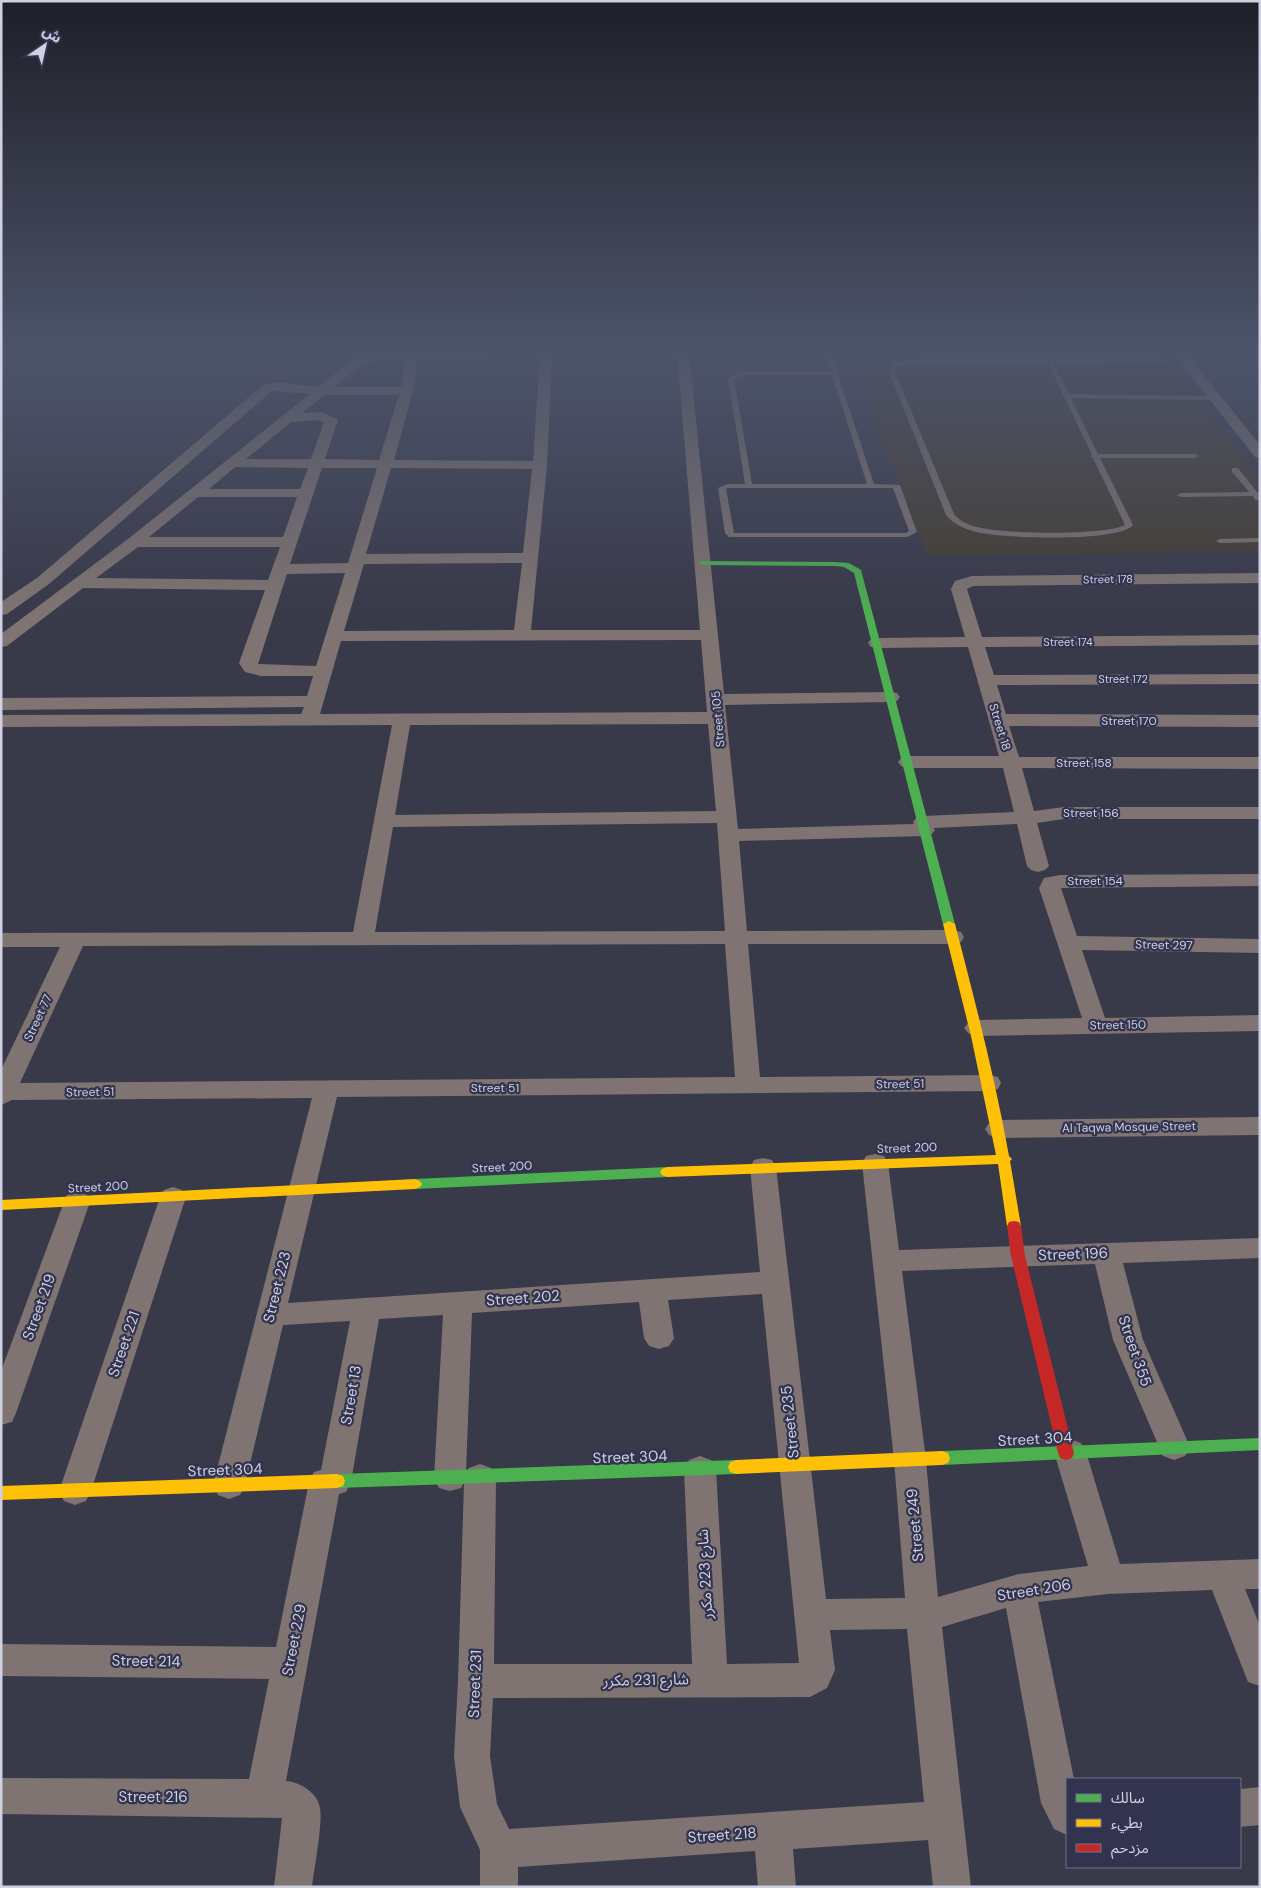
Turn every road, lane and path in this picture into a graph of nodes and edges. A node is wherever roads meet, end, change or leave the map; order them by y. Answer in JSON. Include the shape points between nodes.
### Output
{"nodes":[{"id":1,"x":206,"y":441,"type":"edge"},
{"id":2,"x":259,"y":441,"type":"edge"},
{"id":3,"x":323,"y":441,"type":"edge"},
{"id":4,"x":392,"y":441,"type":"edge"},
{"id":5,"x":541,"y":441,"type":"edge"},
{"id":6,"x":691,"y":441,"type":"edge"},
{"id":7,"x":742,"y":441,"type":"edge"},
{"id":8,"x":856,"y":441,"type":"edge"},
{"id":9,"x":921,"y":441,"type":"edge"},
{"id":10,"x":1087,"y":441,"type":"edge"},
{"id":11,"x":1250,"y":441,"type":"edge"},
{"id":12,"x":1260,"y":454,"type":"edge"},
{"id":13,"x":1094,"y":456,"type":"junction"},
{"id":14,"x":1195,"y":456,"type":"dead end"},
{"id":15,"x":232,"y":463,"type":"junction"},
{"id":16,"x":316,"y":464,"type":"junction"},
{"id":17,"x":385,"y":464,"type":"junction"},
{"id":18,"x":540,"y":465,"type":"junction"},
{"id":19,"x":1235,"y":470,"type":"dead end"},
{"id":20,"x":750,"y":486,"type":"junction"},
{"id":21,"x":870,"y":486,"type":"junction"},
{"id":22,"x":193,"y":493,"type":"junction"},
{"id":23,"x":306,"y":493,"type":"junction"},
{"id":24,"x":1181,"y":495,"type":"dead end"},
{"id":25,"x":1258,"y":496,"type":"edge"},
{"id":26,"x":1260,"y":540,"type":"edge"},
{"id":27,"x":1220,"y":541,"type":"dead end"},
{"id":28,"x":134,"y":542,"type":"junction"},
{"id":29,"x":289,"y":542,"type":"junction"},
{"id":30,"x":530,"y":558,"type":"junction"},
{"id":31,"x":355,"y":563,"type":"junction"},
{"id":32,"x":703,"y":563,"type":"junction"},
{"id":33,"x":280,"y":569,"type":"junction"},
{"id":34,"x":1260,"y":578,"type":"edge"},
{"id":35,"x":78,"y":583,"type":"junction"},
{"id":36,"x":274,"y":585,"type":"junction"},
{"id":37,"x":958,"y":588,"type":"joint"},
{"id":38,"x":1,"y":610,"type":"edge"},
{"id":39,"x":710,"y":635,"type":"junction"},
{"id":40,"x":334,"y":636,"type":"junction"},
{"id":41,"x":522,"y":636,"type":"junction"},
{"id":42,"x":2,"y":640,"type":"edge"},
{"id":43,"x":1260,"y":640,"type":"edge"},
{"id":44,"x":975,"y":642,"type":"junction"},
{"id":45,"x":877,"y":643,"type":"junction"},
{"id":46,"x":324,"y":671,"type":"junction"},
{"id":47,"x":1260,"y":679,"type":"edge"},
{"id":48,"x":986,"y":680,"type":"junction"},
{"id":49,"x":891,"y":697,"type":"junction"},
{"id":50,"x":716,"y":700,"type":"junction"},
{"id":51,"x":314,"y":702,"type":"junction"},
{"id":52,"x":1,"y":704,"type":"edge"},
{"id":53,"x":718,"y":718,"type":"junction"},
{"id":54,"x":309,"y":720,"type":"junction"},
{"id":55,"x":402,"y":720,"type":"junction"},
{"id":56,"x":998,"y":720,"type":"junction"},
{"id":57,"x":1,"y":721,"type":"edge"},
{"id":58,"x":1260,"y":721,"type":"edge"},
{"id":59,"x":908,"y":762,"type":"junction"},
{"id":60,"x":1011,"y":763,"type":"junction"},
{"id":61,"x":1260,"y":764,"type":"edge"},
{"id":62,"x":1260,"y":813,"type":"edge"},
{"id":63,"x":1025,"y":818,"type":"junction"},
{"id":64,"x":384,"y":822,"type":"junction"},
{"id":65,"x":727,"y":826,"type":"junction"},
{"id":66,"x":924,"y":826,"type":"junction"},
{"id":67,"x":1038,"y":866,"type":"dead end"},
{"id":68,"x":1260,"y":880,"type":"edge"},
{"id":69,"x":736,"y":936,"type":"junction"},
{"id":70,"x":953,"y":937,"type":"junction"},
{"id":71,"x":363,"y":938,"type":"junction"},
{"id":72,"x":75,"y":939,"type":"junction"},
{"id":73,"x":1,"y":940,"type":"edge"},
{"id":74,"x":1068,"y":943,"type":"junction"},
{"id":75,"x":1260,"y":946,"type":"edge"},
{"id":76,"x":1260,"y":1023,"type":"edge"},
{"id":77,"x":1096,"y":1026,"type":"junction"},
{"id":78,"x":976,"y":1028,"type":"junction"},
{"id":79,"x":989,"y":1083,"type":"junction"},
{"id":80,"x":748,"y":1086,"type":"junction"},
{"id":81,"x":326,"y":1090,"type":"junction"},
{"id":82,"x":2,"y":1094,"type":"edge"},
{"id":83,"x":1260,"y":1126,"type":"edge"},
{"id":84,"x":998,"y":1129,"type":"junction"},
{"id":85,"x":1004,"y":1159,"type":"junction"},
{"id":86,"x":875,"y":1163,"type":"junction"},
{"id":87,"x":763,"y":1167,"type":"junction"},
{"id":88,"x":300,"y":1192,"type":"junction"},
{"id":89,"x":174,"y":1197,"type":"junction"},
{"id":90,"x":77,"y":1202,"type":"junction"},
{"id":91,"x":1,"y":1205,"type":"edge"},
{"id":92,"x":1260,"y":1248,"type":"edge"},
{"id":93,"x":1106,"y":1252,"type":"junction"},
{"id":94,"x":1018,"y":1256,"type":"junction"},
{"id":95,"x":887,"y":1261,"type":"junction"},
{"id":96,"x":775,"y":1282,"type":"junction"},
{"id":97,"x":652,"y":1290,"type":"junction"},
{"id":98,"x":458,"y":1302,"type":"junction"},
{"id":99,"x":367,"y":1308,"type":"junction"},
{"id":100,"x":270,"y":1315,"type":"junction"},
{"id":101,"x":659,"y":1338,"type":"dead end"},
{"id":102,"x":1,"y":1413,"type":"edge"},
{"id":103,"x":1260,"y":1444,"type":"edge"},
{"id":104,"x":1174,"y":1448,"type":"junction"},
{"id":105,"x":1068,"y":1452,"type":"junction"},
{"id":106,"x":910,"y":1460,"type":"junction"},
{"id":107,"x":795,"y":1465,"type":"junction"},
{"id":108,"x":700,"y":1469,"type":"junction"},
{"id":109,"x":465,"y":1477,"type":"junction"},
{"id":110,"x":330,"y":1482,"type":"junction"},
{"id":111,"x":229,"y":1485,"type":"junction"},
{"id":112,"x":75,"y":1491,"type":"junction"},
{"id":113,"x":1,"y":1493,"type":"edge"},
{"id":114,"x":1260,"y":1574,"type":"edge"},
{"id":115,"x":1223,"y":1576,"type":"junction"},
{"id":116,"x":1108,"y":1579,"type":"junction"},
{"id":117,"x":1018,"y":1589,"type":"junction"},
{"id":118,"x":923,"y":1614,"type":"junction"},
{"id":119,"x":811,"y":1615,"type":"junction"},
{"id":120,"x":1,"y":1660,"type":"edge"},
{"id":121,"x":290,"y":1663,"type":"junction"},
{"id":122,"x":1260,"y":1670,"type":"edge"},
{"id":123,"x":815,"y":1676,"type":"joint"},
{"id":124,"x":710,"y":1679,"type":"junction"},
{"id":125,"x":476,"y":1681,"type":"junction"},
{"id":126,"x":1,"y":1796,"type":"edge"},
{"id":127,"x":264,"y":1798,"type":"junction"},
{"id":128,"x":1260,"y":1806,"type":"edge"},
{"id":129,"x":1241,"y":1808,"type":"edge"},
{"id":130,"x":1066,"y":1814,"type":"edge"},
{"id":131,"x":944,"y":1820,"type":"junction"},
{"id":132,"x":772,"y":1832,"type":"junction"},
{"id":133,"x":499,"y":1850,"type":"junction"},
{"id":134,"x":293,"y":1887,"type":"edge"},
{"id":135,"x":499,"y":1887,"type":"edge"},
{"id":136,"x":776,"y":1887,"type":"edge"},
{"id":137,"x":952,"y":1887,"type":"edge"}],
"edges":[{"from":1,"to":38,"type":"street","via":[[43,581]]},
{"from":2,"to":15,"type":"street"},
{"from":3,"to":16,"type":"street"},
{"from":4,"to":17,"type":"street"},
{"from":5,"to":18,"type":"street"},
{"from":6,"to":32,"type":"street","name":"Street 105"},
{"from":7,"to":20,"type":"lane"},
{"from":8,"to":21,"type":"lane"},
{"from":9,"to":13,"type":"lane","via":[[950,515],[966,527],[996,532],[1108,533],[1124,530],[1129,525]]},
{"from":10,"to":13,"type":"lane"},
{"from":11,"to":12,"type":"street"},
{"from":13,"to":14,"type":"lane"},
{"from":15,"to":16,"type":"street"},
{"from":15,"to":22,"type":"street"},
{"from":16,"to":17,"type":"street"},
{"from":16,"to":23,"type":"street"},
{"from":17,"to":18,"type":"street"},
{"from":17,"to":31,"type":"street"},
{"from":18,"to":30,"type":"street"},
{"from":19,"to":25,"type":"lane"},
{"from":20,"to":21,"type":"lane"},
{"from":20,"to":21,"type":"lane","via":[[722,488],[729,533],[732,535],[912,534],[897,487]]},
{"from":22,"to":23,"type":"street"},
{"from":22,"to":28,"type":"street"},
{"from":23,"to":29,"type":"street"},
{"from":24,"to":25,"type":"lane"},
{"from":26,"to":27,"type":"lane"},
{"from":28,"to":29,"type":"street"},
{"from":28,"to":35,"type":"street"},
{"from":29,"to":33,"type":"street"},
{"from":30,"to":31,"type":"street"},
{"from":30,"to":41,"type":"street"},
{"from":31,"to":33,"type":"street"},
{"from":31,"to":40,"type":"street"},
{"from":32,"to":39,"type":"street","name":"Street 105"},
{"from":32,"to":45,"type":"street","via":[[835,564],[853,568],[858,572]]},
{"from":33,"to":36,"type":"street"},
{"from":34,"to":37,"type":"street","name":"Street 178","via":[[972,581],[960,584]]},
{"from":35,"to":36,"type":"street"},
{"from":35,"to":42,"type":"street"},
{"from":36,"to":46,"type":"street","via":[[248,663],[251,668],[261,671]]},
{"from":37,"to":44,"type":"street","name":"Street 18"},
{"from":39,"to":41,"type":"street"},
{"from":39,"to":50,"type":"street","name":"Street 105"},
{"from":40,"to":41,"type":"street"},
{"from":40,"to":46,"type":"street"},
{"from":43,"to":44,"type":"street","name":"Street 174"},
{"from":44,"to":45,"type":"street","name":"Street 174"},
{"from":44,"to":48,"type":"street","name":"Street 18"},
{"from":45,"to":49,"type":"street"},
{"from":46,"to":51,"type":"street"},
{"from":47,"to":48,"type":"street","name":"Street 172"},
{"from":48,"to":56,"type":"street","name":"Street 18"},
{"from":49,"to":50,"type":"street"},
{"from":49,"to":59,"type":"street"},
{"from":50,"to":53,"type":"street","name":"Street 105"},
{"from":51,"to":52,"type":"street"},
{"from":51,"to":54,"type":"street"},
{"from":53,"to":55,"type":"street"},
{"from":53,"to":65,"type":"street","name":"Street 105"},
{"from":54,"to":55,"type":"street"},
{"from":54,"to":57,"type":"street"},
{"from":55,"to":64,"type":"street"},
{"from":56,"to":58,"type":"street","name":"Street 170"},
{"from":56,"to":60,"type":"street","name":"Street 18"},
{"from":59,"to":60,"type":"street","name":"Street 158"},
{"from":59,"to":66,"type":"street"},
{"from":60,"to":61,"type":"street","name":"Street 158"},
{"from":60,"to":63,"type":"street","name":"Street 18"},
{"from":62,"to":63,"type":"street","name":"Street 156","via":[[1064,813]]},
{"from":63,"to":66,"type":"street","name":"Street 156"},
{"from":63,"to":67,"type":"street","name":"Street 18"},
{"from":64,"to":65,"type":"street","name":"Street 156"},
{"from":64,"to":71,"type":"street"},
{"from":65,"to":66,"type":"street","name":"Street 156"},
{"from":65,"to":69,"type":"street","name":"Street 105"},
{"from":66,"to":70,"type":"street"},
{"from":68,"to":74,"type":"street","name":"Street 154","via":[[1056,882],[1050,888]]},
{"from":69,"to":70,"type":"street"},
{"from":69,"to":71,"type":"street"},
{"from":69,"to":80,"type":"street","name":"Street 105"},
{"from":70,"to":78,"type":"street"},
{"from":71,"to":72,"type":"street"},
{"from":72,"to":73,"type":"street"},
{"from":72,"to":82,"type":"street","name":"Street 77"},
{"from":74,"to":75,"type":"street","name":"Street 297"},
{"from":74,"to":77,"type":"street","name":"Street 154"},
{"from":76,"to":77,"type":"street","name":"Street 150"},
{"from":77,"to":78,"type":"street","name":"Street 150"},
{"from":78,"to":79,"type":"street"},
{"from":79,"to":80,"type":"street","name":"Street 51"},
{"from":79,"to":84,"type":"street"},
{"from":80,"to":81,"type":"street","name":"Street 51"},
{"from":81,"to":82,"type":"street","name":"Street 51"},
{"from":81,"to":88,"type":"street","name":"Street 223"},
{"from":83,"to":84,"type":"street","name":"Al Taqwa Mosque Street"},
{"from":84,"to":85,"type":"street"},
{"from":85,"to":86,"type":"street","name":"Street 200"},
{"from":85,"to":94,"type":"street"},
{"from":86,"to":87,"type":"street","name":"Street 200"},
{"from":86,"to":95,"type":"street","name":"Street 249"},
{"from":87,"to":88,"type":"street","name":"Street 200"},
{"from":87,"to":96,"type":"street","name":"Street 235"},
{"from":88,"to":89,"type":"street","name":"Street 200"},
{"from":88,"to":100,"type":"street","name":"Street 223"},
{"from":89,"to":90,"type":"street","name":"Street 200"},
{"from":89,"to":112,"type":"street","name":"Street 221"},
{"from":90,"to":91,"type":"street","name":"Street 200"},
{"from":90,"to":102,"type":"street","name":"Street 219"},
{"from":92,"to":93,"type":"street","name":"Street 196"},
{"from":93,"to":94,"type":"street","name":"Street 196"},
{"from":93,"to":104,"type":"street","name":"Street 355","via":[[1128,1340]]},
{"from":94,"to":95,"type":"street","name":"Street 196"},
{"from":94,"to":105,"type":"street"},
{"from":95,"to":106,"type":"street","name":"Street 249"},
{"from":96,"to":97,"type":"street","name":"Street 202"},
{"from":96,"to":107,"type":"street","name":"Street 235"},
{"from":97,"to":98,"type":"street","name":"Street 202"},
{"from":97,"to":101,"type":"street"},
{"from":98,"to":99,"type":"street","name":"Street 202"},
{"from":98,"to":109,"type":"street","name":"Street 231"},
{"from":99,"to":100,"type":"street","name":"Street 202"},
{"from":99,"to":110,"type":"street","name":"Street 13"},
{"from":100,"to":111,"type":"street","name":"Street 223"},
{"from":103,"to":104,"type":"street","name":"Street 304"},
{"from":104,"to":105,"type":"street","name":"Street 304"},
{"from":105,"to":106,"type":"street","name":"Street 304"},
{"from":105,"to":116,"type":"street"},
{"from":106,"to":107,"type":"street","name":"Street 304"},
{"from":106,"to":118,"type":"street","name":"Street 249"},
{"from":107,"to":108,"type":"street","name":"Street 304"},
{"from":107,"to":119,"type":"street","name":"Street 235"},
{"from":108,"to":109,"type":"street","name":"Street 304"},
{"from":108,"to":124,"type":"street","name":"شارع 223 مكرر"},
{"from":109,"to":110,"type":"street","name":"Street 304"},
{"from":109,"to":125,"type":"street","name":"Street 231"},
{"from":110,"to":111,"type":"street","name":"Street 304"},
{"from":110,"to":121,"type":"street","name":"Street 229"},
{"from":111,"to":112,"type":"street","name":"Street 304"},
{"from":112,"to":113,"type":"street","name":"Street 304"},
{"from":114,"to":115,"type":"street","name":"Street 206"},
{"from":115,"to":116,"type":"street","name":"Street 206"},
{"from":115,"to":122,"type":"street"},
{"from":116,"to":117,"type":"street","name":"Street 206"},
{"from":117,"to":118,"type":"street","name":"Street 206","via":[[938,1613]]},
{"from":117,"to":130,"type":"street","via":[[1060,1803]]},
{"from":118,"to":119,"type":"street","name":"Street 206"},
{"from":118,"to":131,"type":"street","name":"Street 249"},
{"from":119,"to":123,"type":"street","name":"Street 235"},
{"from":120,"to":121,"type":"street","name":"Street 214"},
{"from":121,"to":127,"type":"street","name":"Street 229"},
{"from":123,"to":124,"type":"street","name":"شارع 231 مكرر","via":[[810,1680]]},
{"from":124,"to":125,"type":"street","name":"شارع 231 مكرر"},
{"from":125,"to":133,"type":"street","name":"Street 231","via":[[472,1756],[474,1785],[479,1807]]},
{"from":126,"to":127,"type":"street","name":"Street 216"},
{"from":127,"to":134,"type":"street","name":"Street 216","via":[[290,1800],[302,1809]]},
{"from":128,"to":129,"type":"street"},
{"from":131,"to":132,"type":"street","name":"Street 218"},
{"from":131,"to":137,"type":"street","name":"Street 249"},
{"from":132,"to":133,"type":"street","name":"Street 218"},
{"from":132,"to":136,"type":"street"},
{"from":133,"to":135,"type":"street","name":"Street 231"}]}
